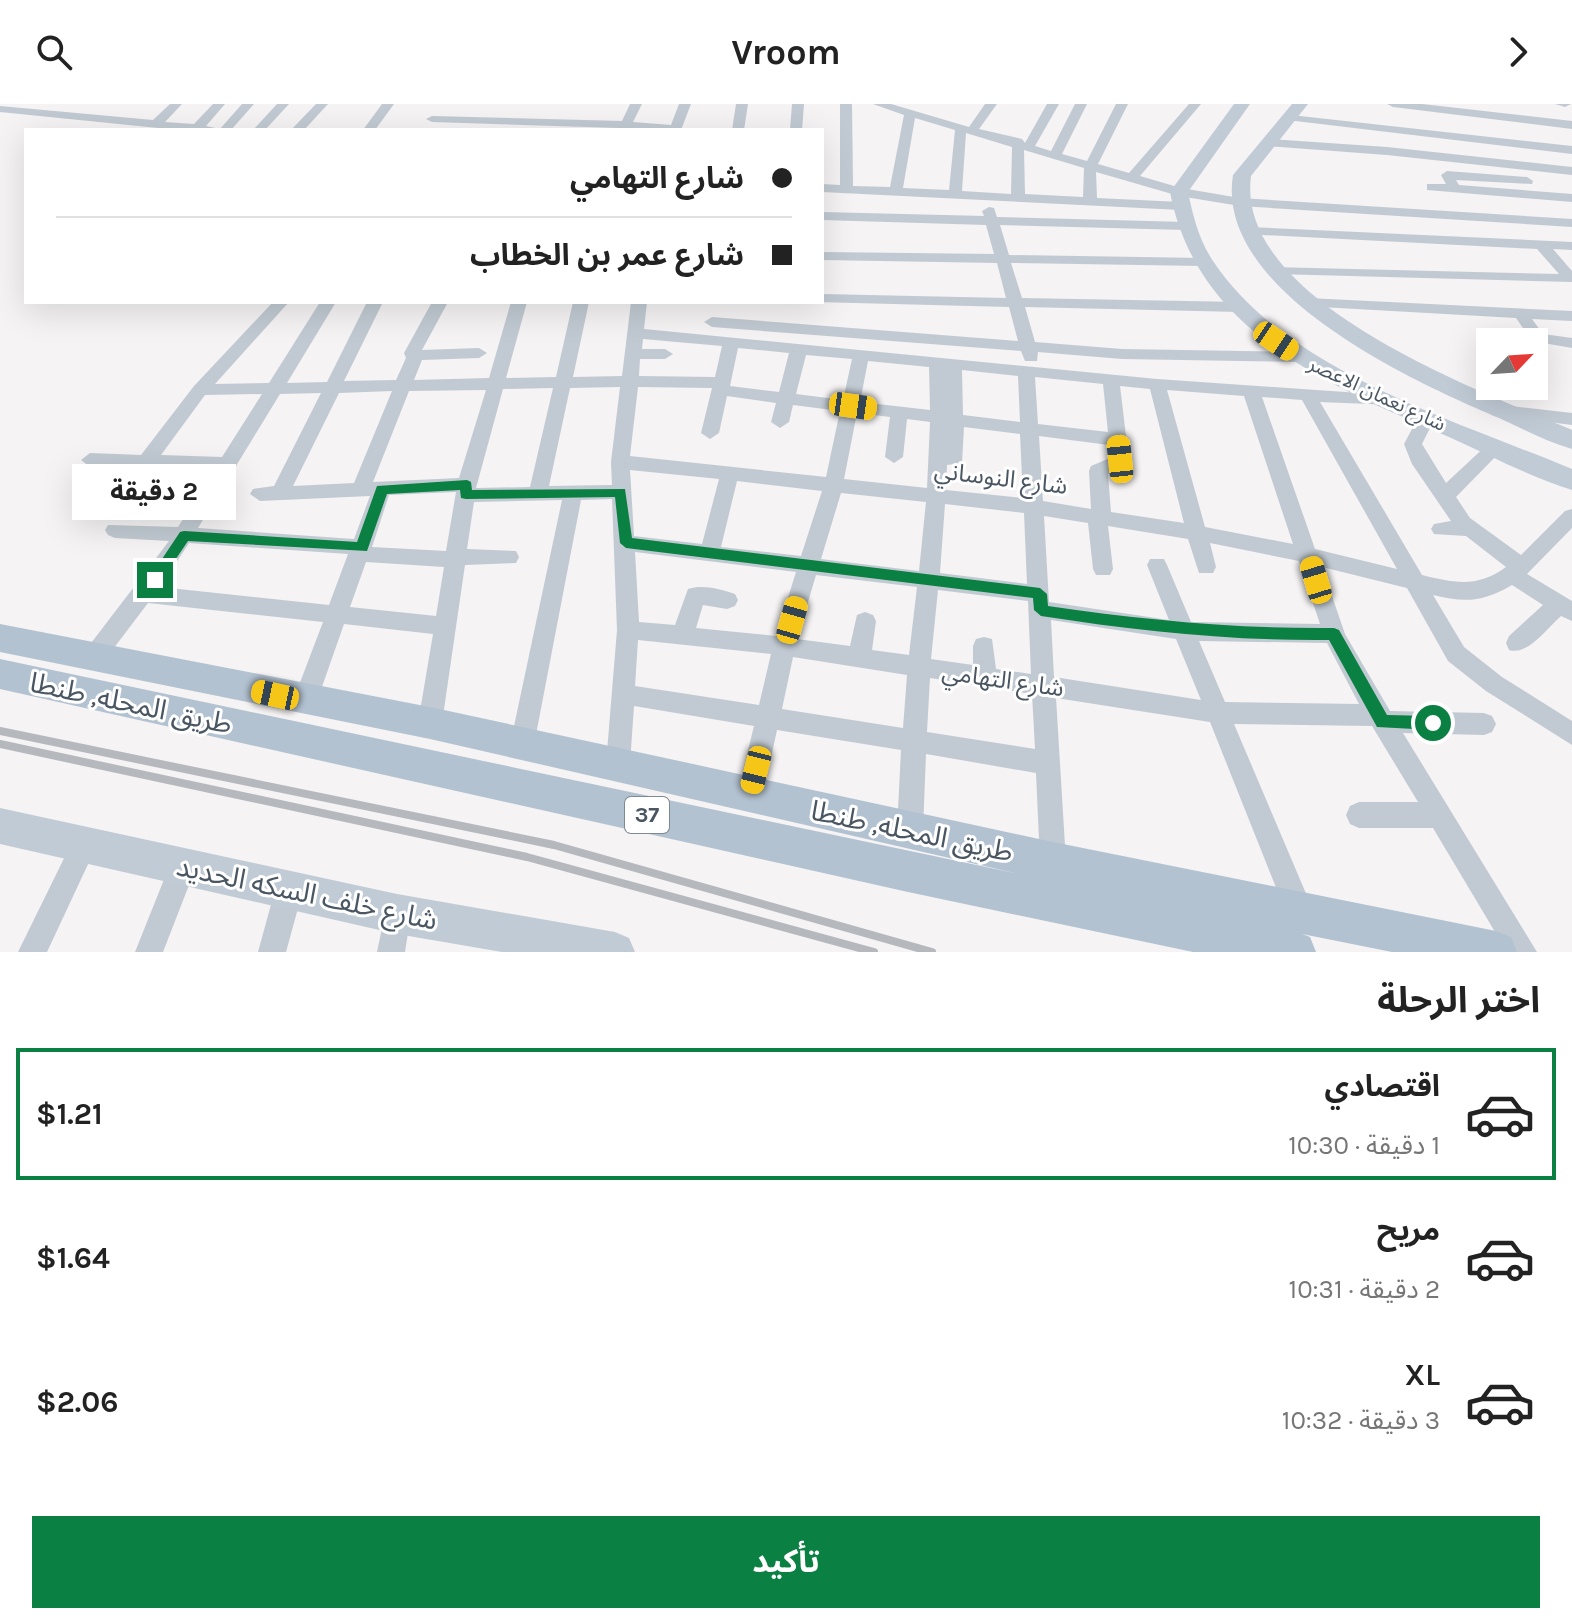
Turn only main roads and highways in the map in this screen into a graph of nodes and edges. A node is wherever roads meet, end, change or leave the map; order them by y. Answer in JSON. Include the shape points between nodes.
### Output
{"nodes":[{"id":1,"x":1242,"y":104,"type":"edge"},
{"id":2,"x":1285,"y":124,"type":"edge"},
{"id":3,"x":1236,"y":302,"type":"junction"},
{"id":4,"x":1389,"y":395,"type":"junction"},
{"id":5,"x":1572,"y":440,"type":"edge"},
{"id":6,"x":1572,"y":462,"type":"edge"},
{"id":7,"x":1572,"y":480,"type":"edge"},
{"id":8,"x":0,"y":638,"type":"edge"},
{"id":9,"x":0,"y":674,"type":"edge"},
{"id":10,"x":0,"y":826,"type":"edge"},
{"id":11,"x":510,"y":943,"type":"edge"},
{"id":12,"x":615,"y":952,"type":"edge"},
{"id":13,"x":1295,"y":952,"type":"edge"},
{"id":14,"x":1496,"y":952,"type":"edge"}],
"edges":[{"from":1,"to":3,"type":"main road","name":"شارع نعمان الاعصر","via":[[1182,208],[1203,262]]},
{"from":2,"to":5,"type":"main road","name":"شارع نعمان الاعصر","via":[[1242,175],[1240,202],[1249,231],[1276,270],[1308,303],[1361,341]]},
{"from":3,"to":4,"type":"main road","via":[[1259,309]]},
{"from":3,"to":4,"type":"main road","name":"شارع نعمان الاعصر","via":[[1300,357]]},
{"from":4,"to":6,"type":"main road"},
{"from":4,"to":7,"type":"main road","name":"شارع نعمان الاعصر","via":[[1426,418]]},
{"from":8,"to":14,"type":"main road","name":"طريق المحله, طنطا","number":"37","via":[[430,723],[1053,862]]},
{"from":9,"to":13,"type":"main road","name":"طريق المحله, طنطا","number":"37"},
{"from":10,"to":11,"type":"main road","name":"شارع خلف السكه الحديد"},
{"from":11,"to":12,"type":"main road","name":"شارع خلف السكه الحديد"}]}
